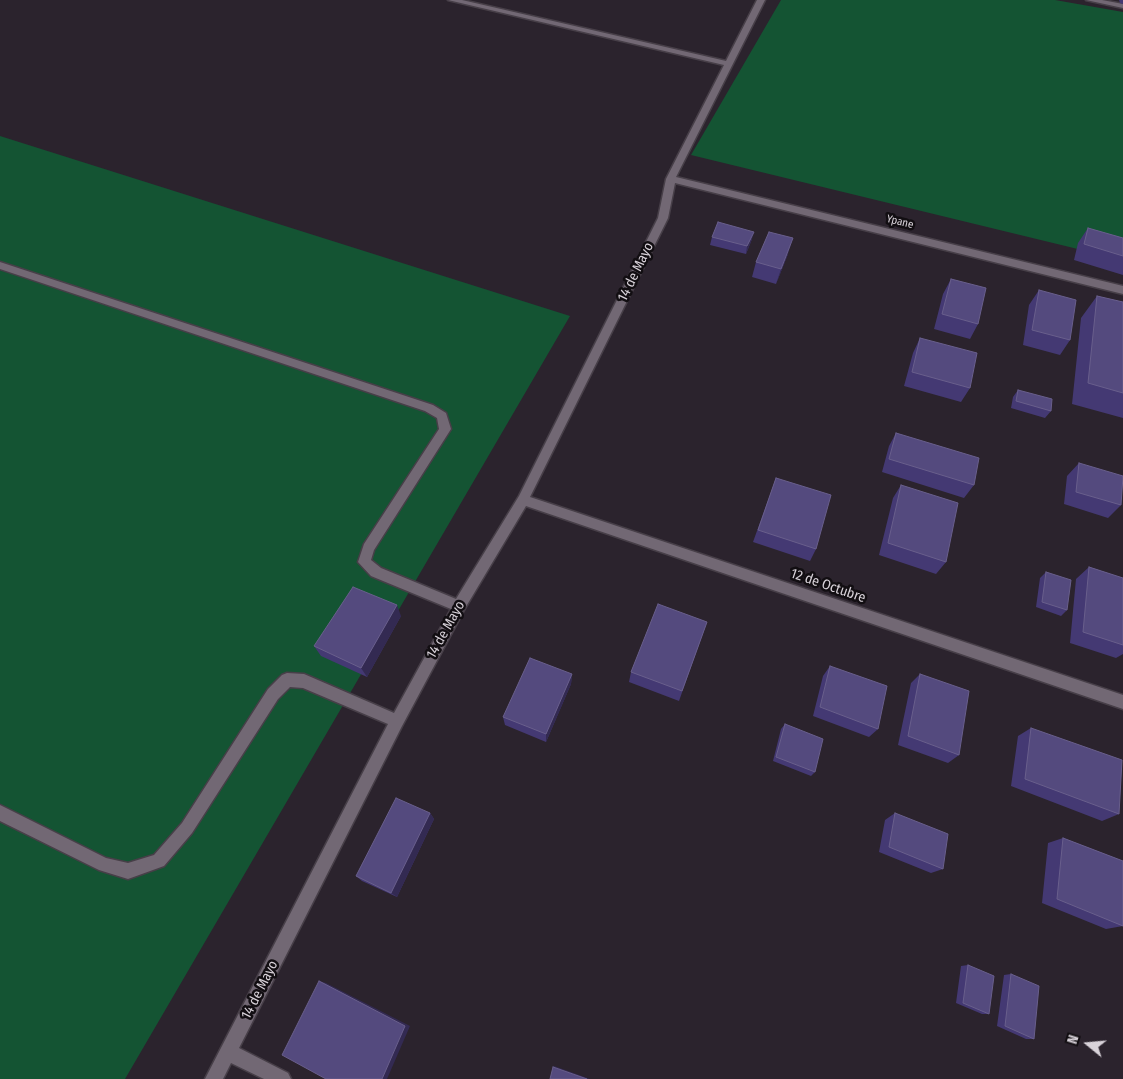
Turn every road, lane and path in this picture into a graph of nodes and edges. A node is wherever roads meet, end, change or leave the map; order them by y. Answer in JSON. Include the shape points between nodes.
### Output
{"nodes":[{"id":1,"x":452,"y":0,"type":"edge"},
{"id":2,"x":762,"y":0,"type":"edge"},
{"id":3,"x":1090,"y":0,"type":"edge"},
{"id":4,"x":1123,"y":6,"type":"edge"},
{"id":5,"x":729,"y":64,"type":"junction"},
{"id":6,"x":671,"y":179,"type":"junction"},
{"id":7,"x":0,"y":265,"type":"edge"},
{"id":8,"x":1123,"y":290,"type":"edge"},
{"id":9,"x":523,"y":500,"type":"junction"},
{"id":10,"x":459,"y":606,"type":"junction"},
{"id":11,"x":1123,"y":702,"type":"edge"},
{"id":12,"x":397,"y":721,"type":"junction"},
{"id":13,"x":0,"y":813,"type":"edge"},
{"id":14,"x":228,"y":1052,"type":"junction"},
{"id":15,"x":214,"y":1079,"type":"edge"},
{"id":16,"x":282,"y":1079,"type":"edge"}],
"edges":[{"from":1,"to":5,"type":"street"},
{"from":2,"to":5,"type":"street","name":"14 de Mayo"},
{"from":3,"to":4,"type":"street"},
{"from":5,"to":6,"type":"street","name":"14 de Mayo"},
{"from":6,"to":8,"type":"street","name":"Ypane"},
{"from":6,"to":9,"type":"street","name":"14 de Mayo","via":[[663,218]]},
{"from":7,"to":10,"type":"street","via":[[429,408],[442,416],[445,429],[368,548],[364,562],[376,572]]},
{"from":9,"to":10,"type":"street","name":"14 de Mayo"},
{"from":9,"to":11,"type":"street","name":"12 de Octubre"},
{"from":10,"to":12,"type":"street","name":"14 de Mayo"},
{"from":12,"to":13,"type":"street","via":[[304,681],[287,680],[273,694],[182,834],[159,861],[128,871],[104,865]]},
{"from":12,"to":14,"type":"street","name":"14 de Mayo"},
{"from":14,"to":15,"type":"street","name":"14 de Mayo"},
{"from":14,"to":16,"type":"street"}]}
